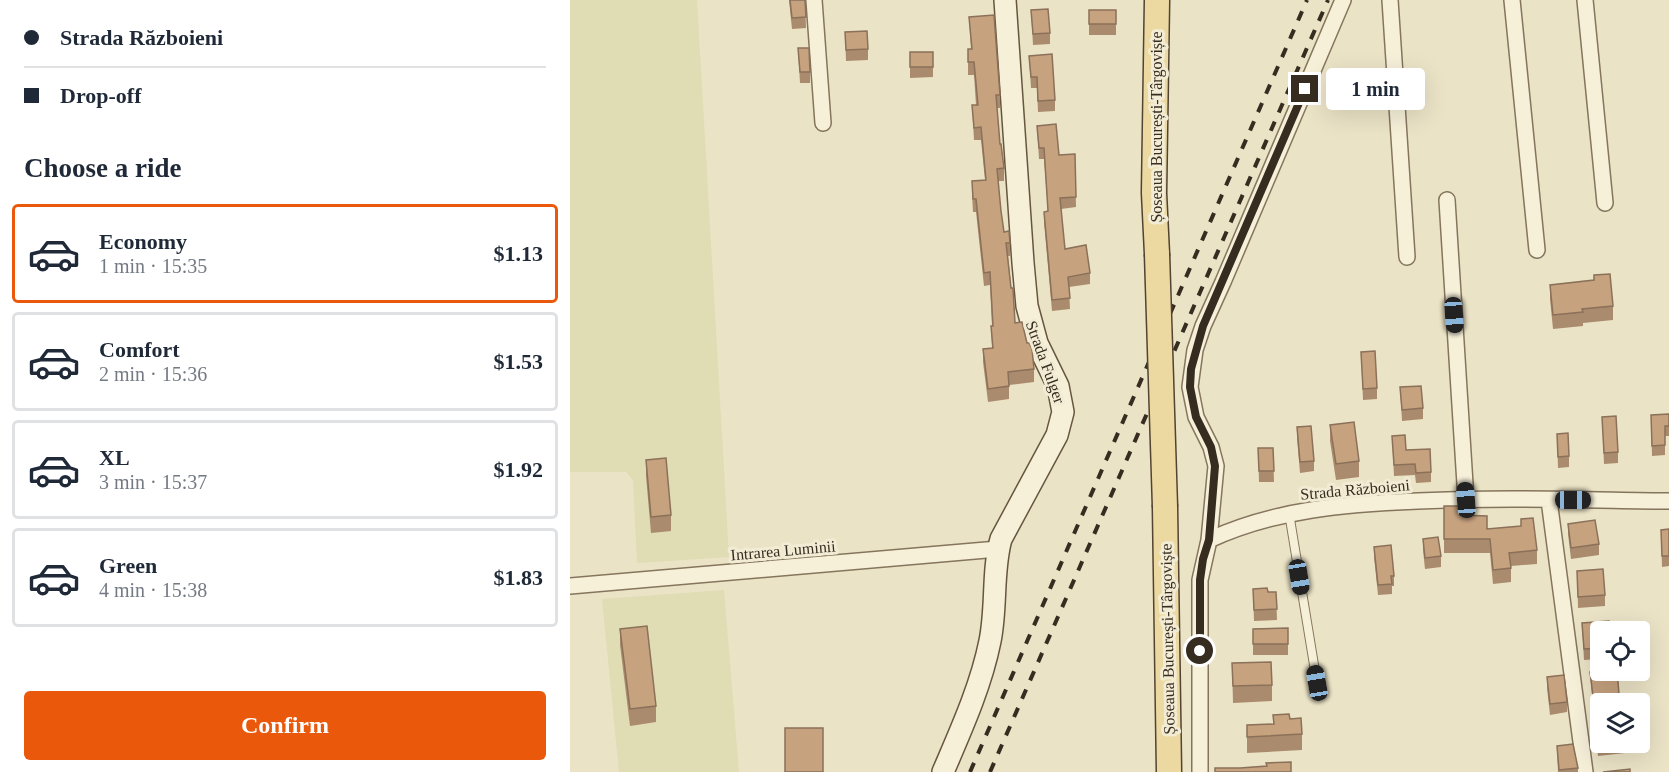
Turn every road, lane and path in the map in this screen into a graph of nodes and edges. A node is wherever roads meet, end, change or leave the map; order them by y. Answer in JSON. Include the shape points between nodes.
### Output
{"nodes":[{"id":1,"x":814,"y":0,"type":"edge"},
{"id":2,"x":1005,"y":0,"type":"edge"},
{"id":3,"x":1157,"y":0,"type":"edge"},
{"id":4,"x":1343,"y":0,"type":"edge"},
{"id":5,"x":1390,"y":0,"type":"edge"},
{"id":6,"x":1512,"y":0,"type":"edge"},
{"id":7,"x":1585,"y":0,"type":"edge"},
{"id":8,"x":823,"y":123,"type":"dead end"},
{"id":9,"x":1447,"y":200,"type":"dead end"},
{"id":10,"x":1605,"y":202,"type":"dead end"},
{"id":11,"x":1537,"y":249,"type":"dead end"},
{"id":12,"x":1407,"y":256,"type":"dead end"},
{"id":13,"x":1466,"y":500,"type":"junction"},
{"id":14,"x":1549,"y":500,"type":"junction"},
{"id":15,"x":1669,"y":501,"type":"edge"},
{"id":16,"x":1289,"y":513,"type":"junction"},
{"id":17,"x":1209,"y":540,"type":"junction"},
{"id":18,"x":998,"y":549,"type":"junction"},
{"id":19,"x":570,"y":586,"type":"edge"},
{"id":20,"x":1317,"y":683,"type":"dead end"},
{"id":21,"x":943,"y":772,"type":"edge"},
{"id":22,"x":1169,"y":772,"type":"edge"},
{"id":23,"x":1200,"y":772,"type":"edge"},
{"id":24,"x":1585,"y":772,"type":"edge"}],
"edges":[{"from":1,"to":8,"type":"street"},
{"from":2,"to":18,"type":"street","name":"Strada Fulger","via":[[1028,306],[1037,343],[1063,401],[1063,412],[1058,435],[1005,528]]},
{"from":3,"to":22,"type":"main road","name":"Șoseaua București-Târgoviște","bridge":true,"via":[[1154,171]]},
{"from":4,"to":17,"type":"street","via":[[1195,351],[1191,400],[1215,466]]},
{"from":5,"to":12,"type":"street"},
{"from":6,"to":11,"type":"street"},
{"from":7,"to":10,"type":"street"},
{"from":9,"to":13,"type":"street"},
{"from":13,"to":14,"type":"street","name":"Strada Războieni"},
{"from":13,"to":16,"type":"street","name":"Strada Războieni","via":[[1358,504]]},
{"from":14,"to":15,"type":"street","name":"Strada Războieni"},
{"from":14,"to":24,"type":"street"},
{"from":16,"to":17,"type":"street","name":"Strada Războieni"},
{"from":16,"to":20,"type":"lane"},
{"from":17,"to":23,"type":"street","via":[[1200,580]]},
{"from":18,"to":19,"type":"street","name":"Intrarea Luminii"},
{"from":18,"to":21,"type":"street","name":"Strada Fulger","via":[[995,609],[985,664]]}]}
